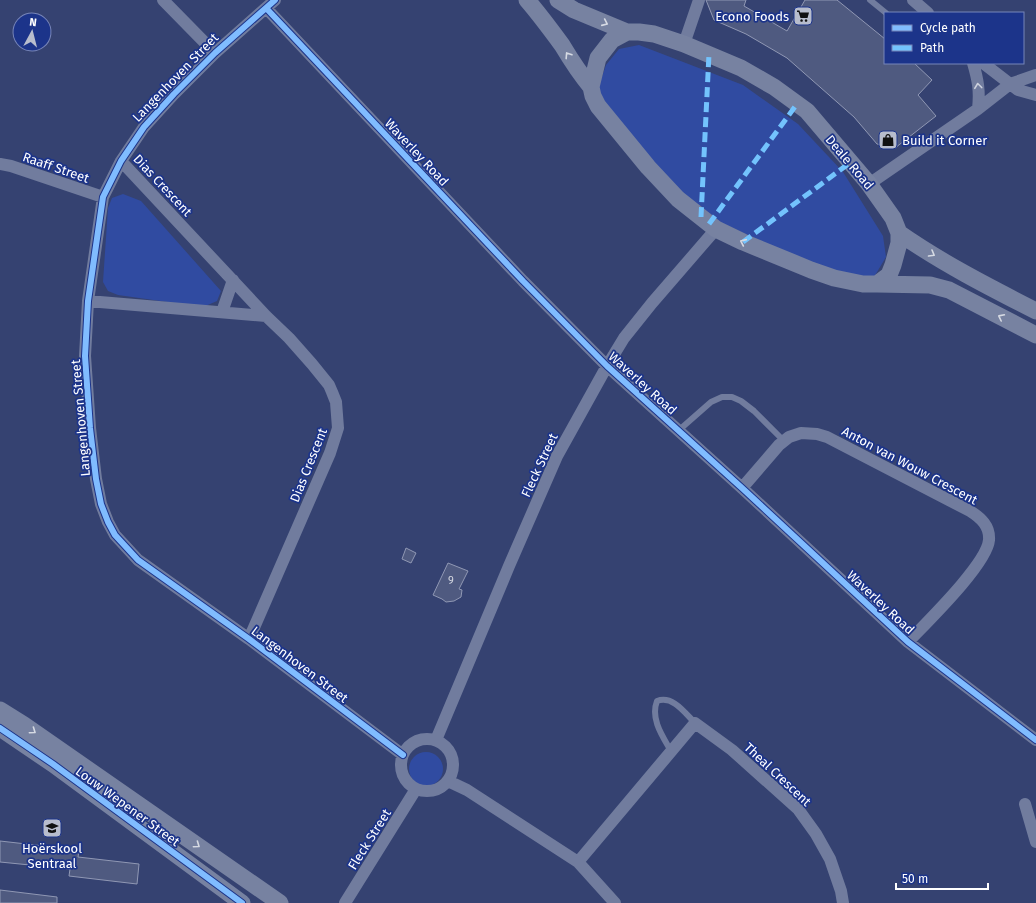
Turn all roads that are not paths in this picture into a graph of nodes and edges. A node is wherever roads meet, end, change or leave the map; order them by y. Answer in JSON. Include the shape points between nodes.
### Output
{"nodes":[{"id":1,"x":163,"y":0,"type":"edge"},
{"id":2,"x":528,"y":0,"type":"edge"},
{"id":3,"x":558,"y":0,"type":"edge"},
{"id":4,"x":698,"y":0,"type":"edge"},
{"id":5,"x":870,"y":0,"type":"edge"},
{"id":6,"x":913,"y":0,"type":"edge"},
{"id":7,"x":271,"y":4,"type":"edge"},
{"id":8,"x":885,"y":12,"type":"edge"},
{"id":9,"x":927,"y":12,"type":"edge"},
{"id":10,"x":627,"y":32,"type":"junction"},
{"id":11,"x":684,"y":44,"type":"junction"},
{"id":12,"x":215,"y":53,"type":"junction"},
{"id":13,"x":973,"y":64,"type":"edge"},
{"id":14,"x":984,"y":64,"type":"edge"},
{"id":15,"x":1036,"y":76,"type":"edge"},
{"id":16,"x":1010,"y":84,"type":"junction"},
{"id":17,"x":591,"y":87,"type":"junction"},
{"id":18,"x":1036,"y":95,"type":"edge"},
{"id":19,"x":978,"y":109,"type":"junction"},
{"id":20,"x":121,"y":161,"type":"junction"},
{"id":21,"x":0,"y":164,"type":"edge"},
{"id":22,"x":869,"y":184,"type":"junction"},
{"id":23,"x":103,"y":197,"type":"junction"},
{"id":24,"x":716,"y":229,"type":"junction"},
{"id":25,"x":899,"y":233,"type":"junction"},
{"id":26,"x":233,"y":280,"type":"junction"},
{"id":27,"x":877,"y":284,"type":"junction"},
{"id":28,"x":88,"y":301,"type":"junction"},
{"id":29,"x":222,"y":312,"type":"junction"},
{"id":30,"x":1036,"y":312,"type":"edge"},
{"id":31,"x":266,"y":316,"type":"junction"},
{"id":32,"x":1036,"y":335,"type":"edge"},
{"id":33,"x":606,"y":366,"type":"junction"},
{"id":34,"x":678,"y":431,"type":"junction"},
{"id":35,"x":784,"y":441,"type":"junction"},
{"id":36,"x":742,"y":488,"type":"junction"},
{"id":37,"x":249,"y":639,"type":"junction"},
{"id":38,"x":908,"y":642,"type":"junction"},
{"id":39,"x":995,"y":708,"type":"junction"},
{"id":40,"x":0,"y":710,"type":"edge"},
{"id":41,"x":695,"y":723,"type":"junction"},
{"id":42,"x":0,"y":728,"type":"edge"},
{"id":43,"x":1036,"y":730,"type":"edge"},
{"id":44,"x":436,"y":740,"type":"junction"},
{"id":45,"x":1036,"y":740,"type":"edge"},
{"id":46,"x":671,"y":752,"type":"junction"},
{"id":47,"x":403,"y":754,"type":"junction"},
{"id":48,"x":448,"y":781,"type":"junction"},
{"id":49,"x":416,"y":789,"type":"junction"},
{"id":50,"x":1025,"y":804,"type":"dead end"},
{"id":51,"x":1036,"y":842,"type":"edge"},
{"id":52,"x":578,"y":862,"type":"junction"},
{"id":53,"x":277,"y":902,"type":"edge"},
{"id":54,"x":242,"y":903,"type":"edge"},
{"id":55,"x":345,"y":903,"type":"edge"},
{"id":56,"x":615,"y":903,"type":"edge"},
{"id":57,"x":843,"y":903,"type":"edge"}],
"edges":[{"from":1,"to":12,"type":"street"},
{"from":17,"to":2,"type":"street","one_way":true},
{"from":3,"to":10,"type":"street","name":"Deale Road","one_way":true,"via":[[574,10]]},
{"from":4,"to":11,"type":"street"},
{"from":5,"to":8,"type":"lane"},
{"from":6,"to":9,"type":"street"},
{"from":7,"to":12,"type":"street","name":"Langenhoven Street"},
{"from":7,"to":33,"type":"street","name":"Waverley Road","via":[[512,269]]},
{"from":10,"to":11,"type":"street","name":"Deale Road","via":[[654,34]]},
{"from":10,"to":17,"type":"street","via":[[612,40],[598,58]]},
{"from":11,"to":22,"type":"street","name":"Deale Road","via":[[741,68],[774,87],[807,111]]},
{"from":12,"to":20,"type":"street","name":"Langenhoven Street","via":[[144,127]]},
{"from":19,"to":13,"type":"street","one_way":true,"via":[[978,82]]},
{"from":14,"to":16,"type":"street"},
{"from":15,"to":16,"type":"street"},
{"from":16,"to":18,"type":"street","via":[[1018,90]]},
{"from":16,"to":19,"type":"street"},
{"from":17,"to":24,"type":"street","via":[[598,106],[648,167],[678,199]]},
{"from":19,"to":22,"type":"street"},
{"from":20,"to":23,"type":"street","name":"Langenhoven Street"},
{"from":20,"to":26,"type":"street","name":"Dias Crescent"},
{"from":21,"to":23,"type":"street","name":"Raaff Street"},
{"from":22,"to":25,"type":"street","name":"Deale Road","via":[[893,218]]},
{"from":23,"to":28,"type":"street","name":"Langenhoven Street"},
{"from":27,"to":24,"type":"street","one_way":true,"via":[[834,278]]},
{"from":24,"to":33,"type":"street","name":"Fleck Street","via":[[643,314]]},
{"from":25,"to":27,"type":"street","via":[[899,243],[889,276]]},
{"from":25,"to":30,"type":"street","one_way":true,"via":[[970,277]]},
{"from":26,"to":29,"type":"street"},
{"from":26,"to":31,"type":"street","name":"Dias Crescent"},
{"from":32,"to":27,"type":"street","one_way":true,"via":[[949,290],[930,285]]},
{"from":28,"to":29,"type":"street"},
{"from":28,"to":37,"type":"street","name":"Langenhoven Street","via":[[85,356],[90,428],[98,491],[108,522],[115,535],[138,560]]},
{"from":29,"to":31,"type":"street"},
{"from":31,"to":37,"type":"street","name":"Dias Crescent","via":[[289,338],[328,385],[336,402],[338,428],[330,453]]},
{"from":33,"to":34,"type":"street","name":"Waverley Road"},
{"from":33,"to":44,"type":"street","name":"Fleck Street","via":[[557,456]]},
{"from":34,"to":35,"type":"lane","via":[[711,402],[722,397],[732,397],[754,410]]},
{"from":34,"to":36,"type":"street","name":"Waverley Road"},
{"from":35,"to":36,"type":"street","name":"Anton van Wouw Crescent"},
{"from":35,"to":38,"type":"street","name":"Anton van Wouw Crescent","via":[[801,433],[827,437],[970,511],[987,527],[989,541],[982,558],[957,590]]},
{"from":36,"to":38,"type":"street","name":"Waverley Road"},
{"from":37,"to":47,"type":"street","name":"Langenhoven Street"},
{"from":38,"to":39,"type":"street","name":"Waverley Road"},
{"from":39,"to":43,"type":"street","name":"Waverley Road"},
{"from":39,"to":45,"type":"street","name":"Waverley Road"},
{"from":40,"to":53,"type":"street","name":"Louw Wepener Street","one_way":true},
{"from":41,"to":46,"type":"street"},
{"from":41,"to":46,"type":"lane","name":"Theal Crescent","via":[[675,703],[668,700],[658,701],[655,706],[656,720]]},
{"from":41,"to":57,"type":"street","name":"Theal Crescent","via":[[732,750],[798,809],[830,859]]},
{"from":42,"to":54,"type":"street","name":"Louw Wepener Street"},
{"from":44,"to":47,"type":"street","via":[[424,739],[415,742]]},
{"from":44,"to":48,"type":"street","via":[[450,752],[453,761]]},
{"from":46,"to":52,"type":"street"},
{"from":47,"to":49,"type":"street","via":[[403,777]]},
{"from":48,"to":49,"type":"street","via":[[433,791]]},
{"from":48,"to":52,"type":"street","via":[[467,790]]},
{"from":49,"to":55,"type":"street","name":"Fleck Street"},
{"from":50,"to":51,"type":"street"},
{"from":52,"to":56,"type":"street"}]}
